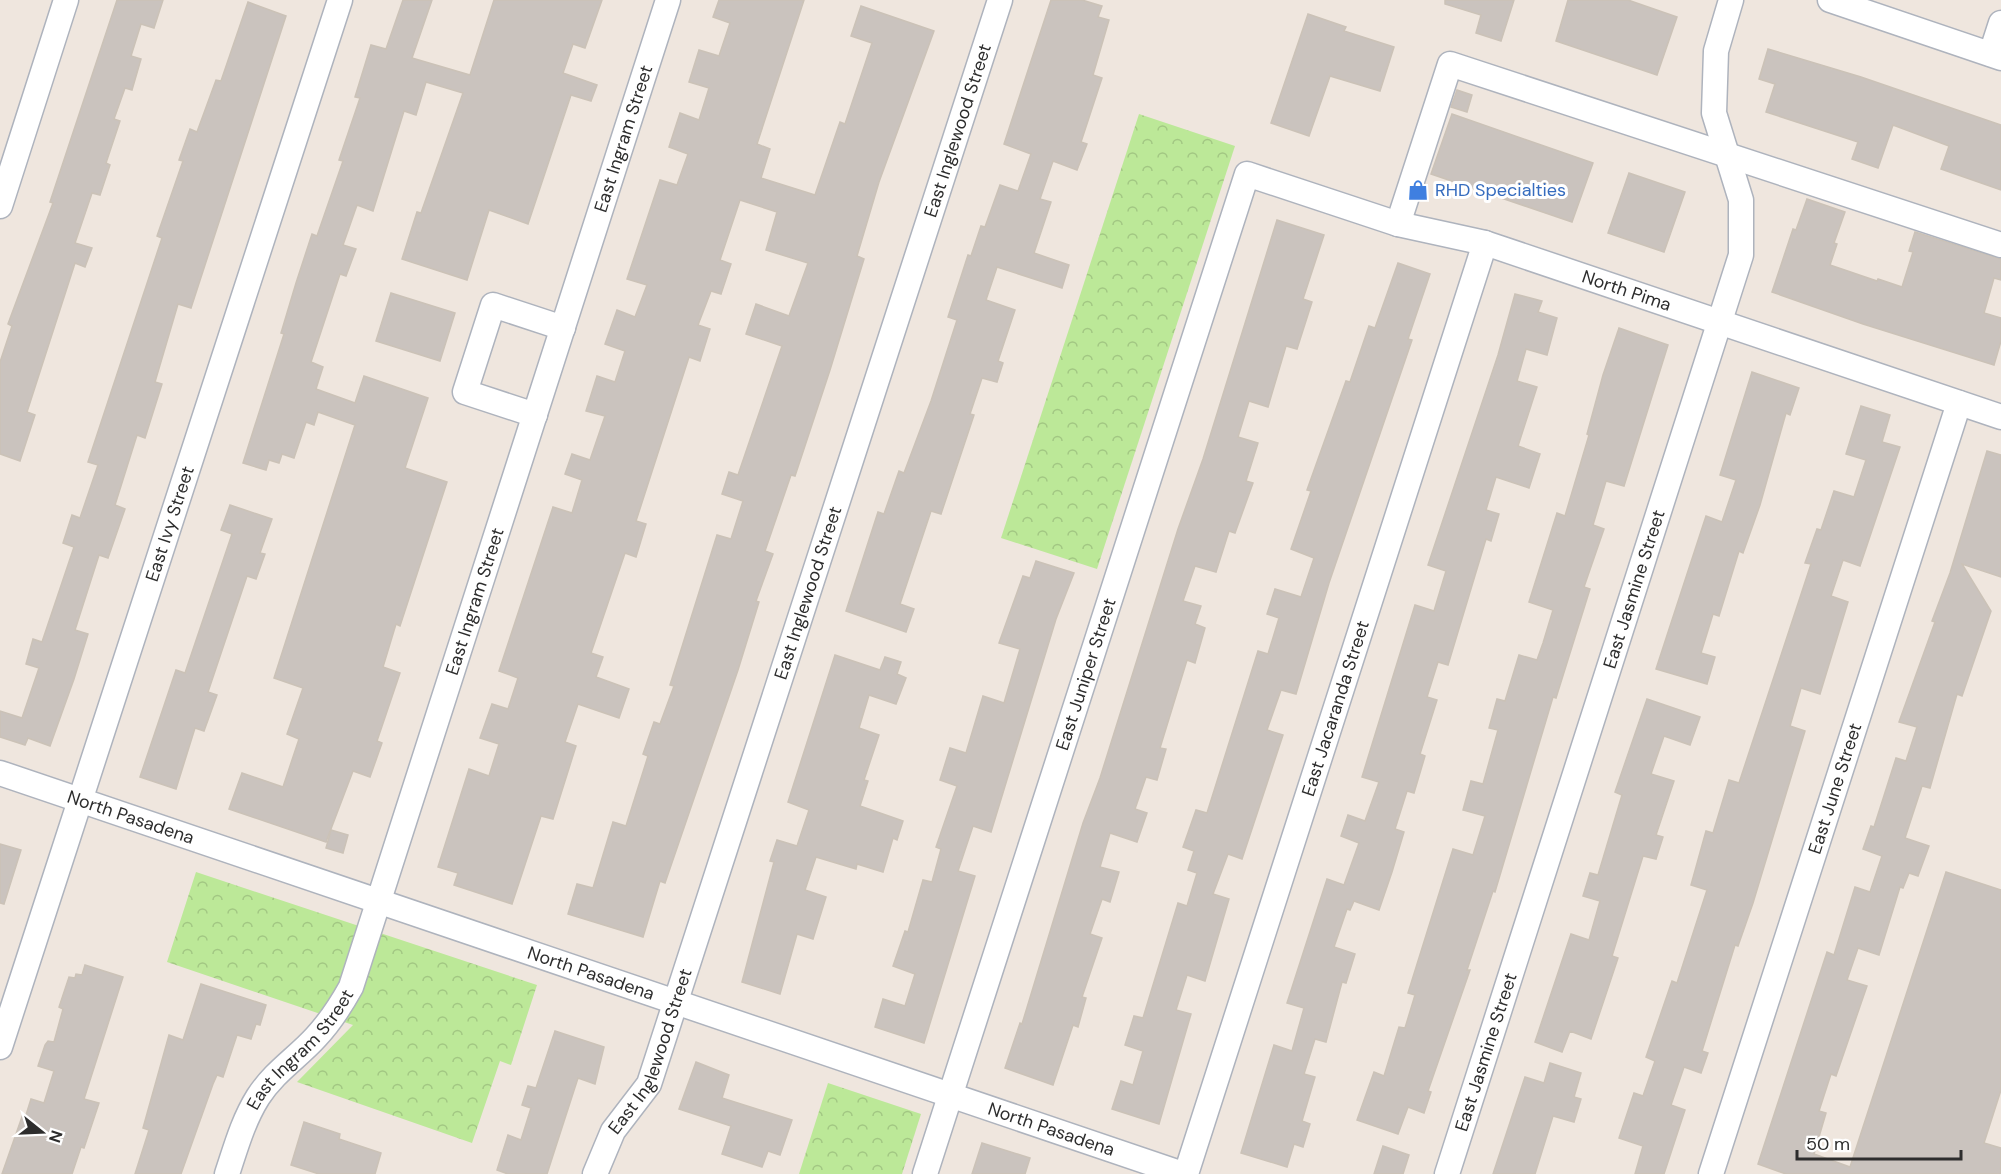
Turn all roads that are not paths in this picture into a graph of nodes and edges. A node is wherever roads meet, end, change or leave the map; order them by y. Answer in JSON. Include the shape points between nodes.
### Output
{"nodes":[{"id":1,"x":66,"y":0,"type":"edge"},
{"id":2,"x":340,"y":0,"type":"edge"},
{"id":3,"x":668,"y":0,"type":"edge"},
{"id":4,"x":1000,"y":0,"type":"edge"},
{"id":5,"x":1731,"y":0,"type":"edge"},
{"id":6,"x":1830,"y":0,"type":"edge"},
{"id":7,"x":1868,"y":6,"type":"edge"},
{"id":8,"x":2001,"y":23,"type":"edge"},
{"id":9,"x":1996,"y":56,"type":"edge"},
{"id":10,"x":1727,"y":155,"type":"junction"},
{"id":11,"x":1247,"y":174,"type":"joint"},
{"id":12,"x":0,"y":206,"type":"edge"},
{"id":13,"x":1398,"y":224,"type":"junction"},
{"id":14,"x":1485,"y":243,"type":"junction"},
{"id":15,"x":2001,"y":245,"type":"edge"},
{"id":16,"x":1720,"y":322,"type":"junction"},
{"id":17,"x":563,"y":328,"type":"junction"},
{"id":18,"x":1959,"y":403,"type":"junction"},
{"id":19,"x":535,"y":415,"type":"junction"},
{"id":20,"x":2001,"y":417,"type":"edge"},
{"id":21,"x":0,"y":773,"type":"edge"},
{"id":22,"x":81,"y":800,"type":"junction"},
{"id":23,"x":378,"y":901,"type":"junction"},
{"id":24,"x":676,"y":1002,"type":"junction"},
{"id":25,"x":0,"y":1047,"type":"edge"},
{"id":26,"x":950,"y":1095,"type":"junction"},
{"id":27,"x":227,"y":1174,"type":"edge"},
{"id":28,"x":595,"y":1174,"type":"edge"},
{"id":29,"x":925,"y":1174,"type":"edge"},
{"id":30,"x":1185,"y":1174,"type":"edge"},
{"id":31,"x":1447,"y":1174,"type":"edge"},
{"id":32,"x":1711,"y":1174,"type":"edge"}],
"edges":[{"from":1,"to":12,"type":"street"},
{"from":2,"to":22,"type":"street","name":"East Ivy Street"},
{"from":3,"to":17,"type":"street","name":"East Ingram Street"},
{"from":4,"to":24,"type":"street","name":"East Inglewood Street"},
{"from":5,"to":10,"type":"street","name":"East Jasmine Street","via":[[1716,51],[1714,113]]},
{"from":6,"to":7,"type":"street"},
{"from":7,"to":9,"type":"street"},
{"from":8,"to":9,"type":"street"},
{"from":10,"to":13,"type":"street","via":[[1450,64]]},
{"from":10,"to":15,"type":"street"},
{"from":10,"to":16,"type":"street","name":"East Jasmine Street","via":[[1741,200],[1741,255]]},
{"from":11,"to":13,"type":"street","name":"North Pima"},
{"from":11,"to":26,"type":"street","name":"East Juniper Street"},
{"from":13,"to":14,"type":"street","name":"North Pima"},
{"from":14,"to":16,"type":"street","name":"North Pima"},
{"from":14,"to":30,"type":"street","name":"East Jacaranda Street"},
{"from":16,"to":18,"type":"street","name":"North Pima"},
{"from":16,"to":31,"type":"street","name":"East Jasmine Street"},
{"from":17,"to":19,"type":"street","name":"East Ingram Street"},
{"from":17,"to":19,"type":"street","via":[[493,305],[472,370],[465,392]]},
{"from":18,"to":20,"type":"street","name":"North Pima"},
{"from":18,"to":32,"type":"street","name":"East June Street"},
{"from":19,"to":23,"type":"street","name":"East Ingram Street"},
{"from":21,"to":22,"type":"street","name":"North Pasadena"},
{"from":22,"to":23,"type":"street","name":"North Pasadena"},
{"from":22,"to":25,"type":"street","name":"East Ivy Street"},
{"from":23,"to":24,"type":"street","name":"North Pasadena"},
{"from":23,"to":27,"type":"street","name":"East Ingram Street","via":[[351,987],[315,1038],[286,1062],[259,1096],[242,1126]]},
{"from":24,"to":26,"type":"street","name":"North Pasadena"},
{"from":24,"to":28,"type":"street","name":"East Inglewood Street","via":[[649,1084],[614,1131]]},
{"from":26,"to":29,"type":"street","name":"East Juniper Street"},
{"from":26,"to":30,"type":"street","name":"North Pasadena"}]}
